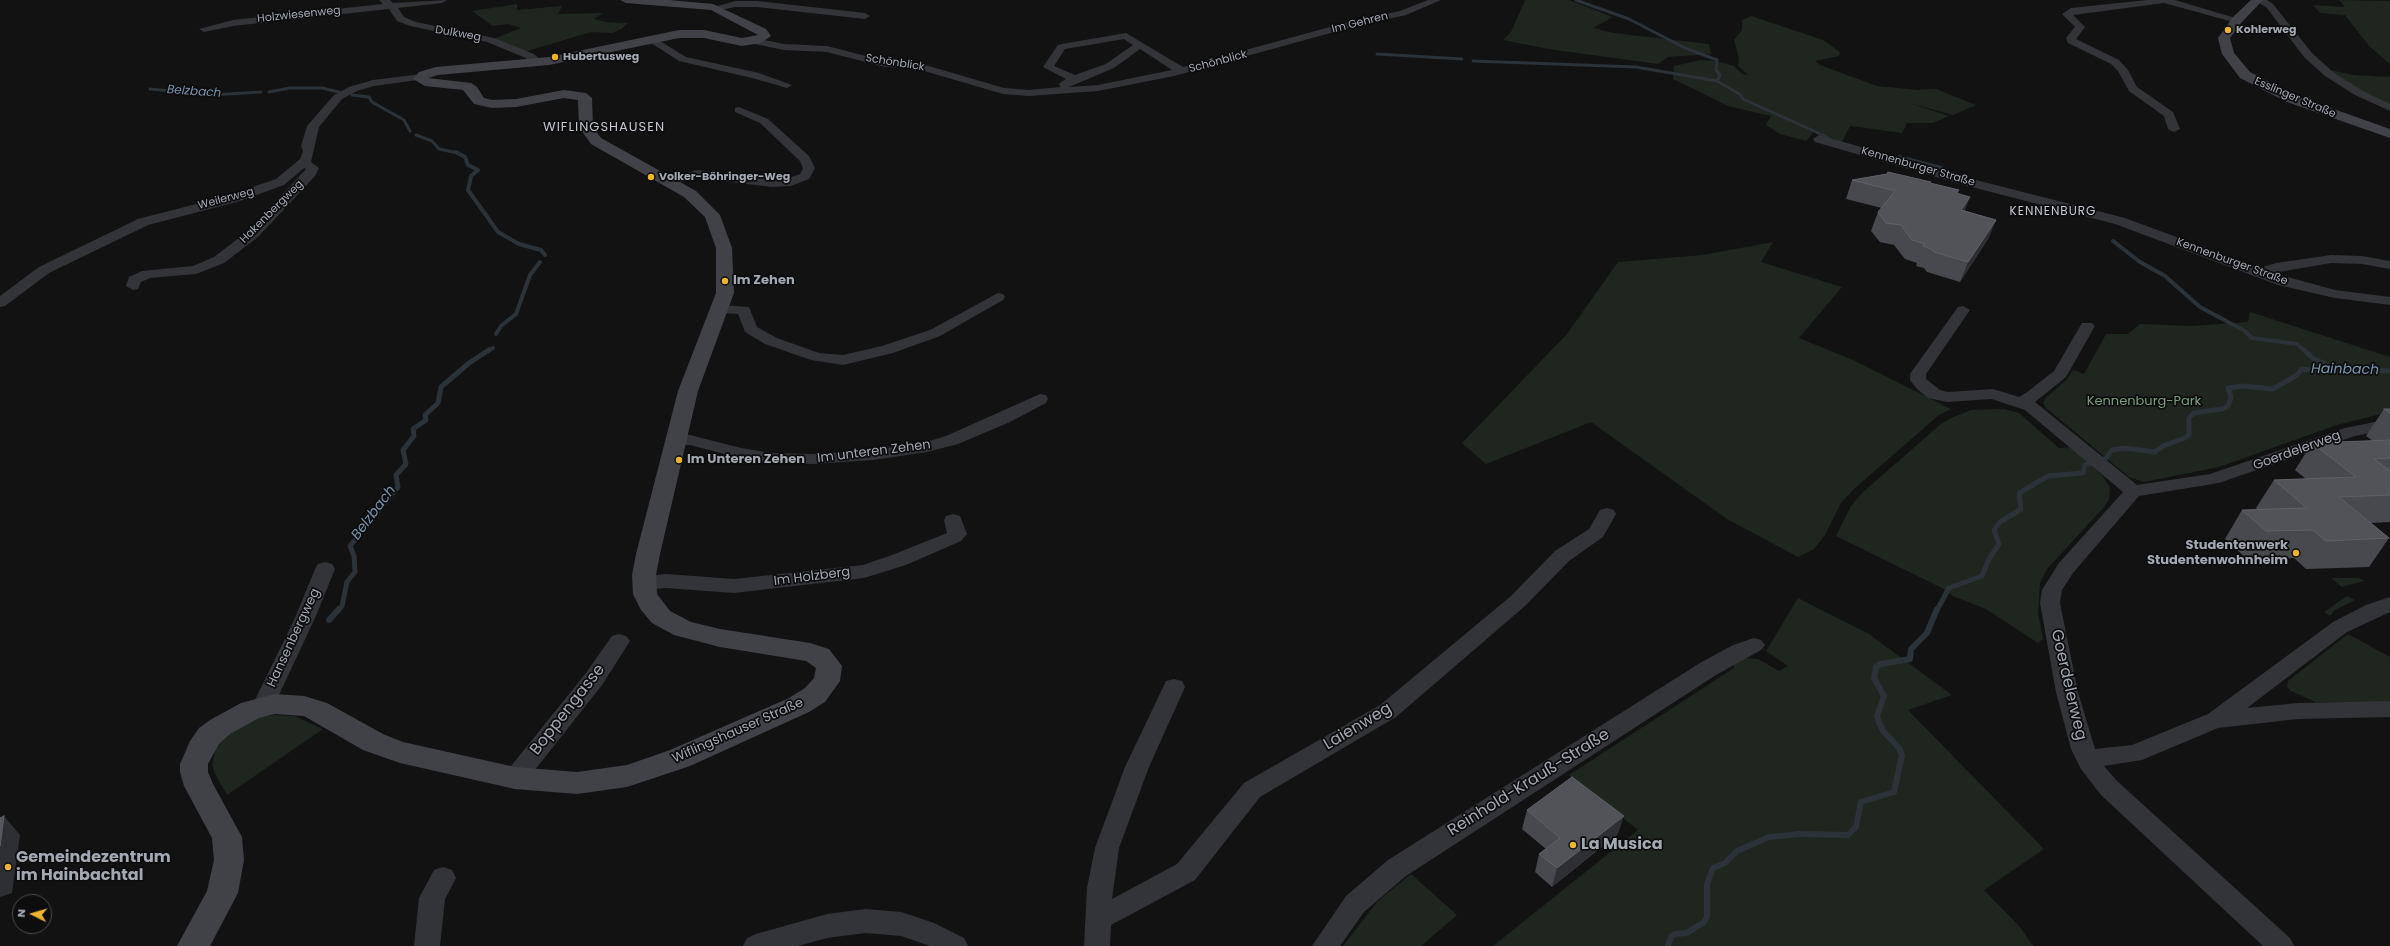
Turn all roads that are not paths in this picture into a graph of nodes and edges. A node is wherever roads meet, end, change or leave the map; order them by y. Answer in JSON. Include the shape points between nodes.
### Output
{"nodes":[{"id":1,"x":442,"y":0,"type":"edge"},
{"id":2,"x":626,"y":0,"type":"edge"},
{"id":3,"x":1436,"y":0,"type":"edge"},
{"id":4,"x":2165,"y":0,"type":"edge"},
{"id":5,"x":2258,"y":0,"type":"edge"},
{"id":6,"x":388,"y":3,"type":"edge"},
{"id":7,"x":716,"y":8,"type":"junction"},
{"id":8,"x":865,"y":16,"type":"dead end"},
{"id":9,"x":2237,"y":20,"type":"junction"},
{"id":10,"x":204,"y":29,"type":"dead end"},
{"id":11,"x":652,"y":39,"type":"junction"},
{"id":12,"x":754,"y":41,"type":"junction"},
{"id":13,"x":1283,"y":44,"type":"joint"},
{"id":14,"x":1139,"y":45,"type":"junction"},
{"id":15,"x":538,"y":62,"type":"junction"},
{"id":16,"x":1181,"y":71,"type":"junction"},
{"id":17,"x":421,"y":77,"type":"junction"},
{"id":18,"x":1074,"y":80,"type":"junction"},
{"id":19,"x":787,"y":85,"type":"dead end"},
{"id":20,"x":1057,"y":91,"type":"junction"},
{"id":21,"x":2390,"y":108,"type":"edge"},
{"id":22,"x":739,"y":110,"type":"dead end"},
{"id":23,"x":2174,"y":129,"type":"dead end"},
{"id":24,"x":2390,"y":134,"type":"edge"},
{"id":25,"x":1820,"y":139,"type":"dead end"},
{"id":26,"x":305,"y":163,"type":"junction"},
{"id":27,"x":669,"y":182,"type":"junction"},
{"id":28,"x":2390,"y":265,"type":"edge"},
{"id":29,"x":2258,"y":274,"type":"junction"},
{"id":30,"x":133,"y":286,"type":"dead end"},
{"id":31,"x":998,"y":297,"type":"dead end"},
{"id":32,"x":2390,"y":301,"type":"edge"},
{"id":33,"x":0,"y":303,"type":"edge"},
{"id":34,"x":720,"y":309,"type":"junction"},
{"id":35,"x":1963,"y":310,"type":"dead end"},
{"id":36,"x":2087,"y":326,"type":"dead end"},
{"id":37,"x":1040,"y":399,"type":"dead end"},
{"id":38,"x":2021,"y":402,"type":"junction"},
{"id":39,"x":2390,"y":424,"type":"edge"},
{"id":40,"x":676,"y":440,"type":"junction"},
{"id":41,"x":2133,"y":491,"type":"junction"},
{"id":42,"x":1607,"y":514,"type":"dead end"},
{"id":43,"x":953,"y":520,"type":"dead end"},
{"id":44,"x":325,"y":569,"type":"dead end"},
{"id":45,"x":644,"y":583,"type":"junction"},
{"id":46,"x":2390,"y":604,"type":"edge"},
{"id":47,"x":620,"y":641,"type":"dead end"},
{"id":48,"x":1754,"y":645,"type":"dead end"},
{"id":49,"x":1174,"y":687,"type":"dead end"},
{"id":50,"x":262,"y":706,"type":"junction"},
{"id":51,"x":2390,"y":709,"type":"edge"},
{"id":52,"x":2216,"y":720,"type":"junction"},
{"id":53,"x":2088,"y":759,"type":"junction"},
{"id":54,"x":516,"y":778,"type":"junction"},
{"id":55,"x":443,"y":878,"type":"dead end"},
{"id":56,"x":1097,"y":920,"type":"junction"},
{"id":57,"x":193,"y":946,"type":"edge"},
{"id":58,"x":427,"y":946,"type":"edge"},
{"id":59,"x":756,"y":946,"type":"edge"},
{"id":60,"x":955,"y":946,"type":"edge"},
{"id":61,"x":1097,"y":946,"type":"edge"},
{"id":62,"x":1325,"y":946,"type":"edge"},
{"id":63,"x":2281,"y":946,"type":"edge"}],
"edges":[{"from":1,"to":6,"type":"street","name":"Holzwiesenweg"},
{"from":2,"to":7,"type":"street","via":[[700,4]]},
{"from":3,"to":13,"type":"street","name":"Im Gehren","via":[[1403,13],[1355,23]]},
{"from":4,"to":9,"type":"street"},
{"from":4,"to":23,"type":"street","via":[[2111,8],[2074,10],[2068,14],[2080,27],[2071,38],[2072,41],[2114,62],[2123,70],[2133,89],[2169,114]]},
{"from":5,"to":9,"type":"street","name":"Esslinger Straße"},
{"from":5,"to":21,"type":"street","via":[[2270,6],[2308,55],[2329,74]]},
{"from":6,"to":10,"type":"street","name":"Holzwiesenweg","via":[[233,22]]},
{"from":6,"to":15,"type":"street","name":"Dulkweg","via":[[400,19],[490,40],[530,56]]},
{"from":7,"to":8,"type":"street","via":[[735,4],[757,4]]},
{"from":7,"to":12,"type":"street","via":[[765,34],[763,38]]},
{"from":9,"to":24,"type":"street","name":"Esslinger Straße","via":[[2226,32],[2224,41],[2232,59],[2247,77],[2297,101]]},
{"from":11,"to":12,"type":"street","via":[[695,34],[737,42]]},
{"from":11,"to":15,"type":"street"},
{"from":11,"to":19,"type":"street","via":[[683,59]]},
{"from":12,"to":20,"type":"street","name":"Schönblick","via":[[784,47],[825,48],[885,64],[918,65],[1006,92]]},
{"from":13,"to":16,"type":"street","name":"Schönblick"},
{"from":14,"to":16,"type":"street"},
{"from":14,"to":18,"type":"street","name":"Schönblick","via":[[1110,66]]},
{"from":14,"to":18,"type":"street","via":[[1126,36],[1062,47],[1048,67]]},
{"from":15,"to":17,"type":"street","via":[[439,71]]},
{"from":16,"to":20,"type":"street","name":"Schönblick","via":[[1102,88]]},
{"from":17,"to":26,"type":"street","via":[[373,83],[341,95],[313,126]]},
{"from":17,"to":27,"type":"street","name":"Wiflingshauser Straße","via":[[424,81],[468,87],[479,101],[490,104],[516,103],[564,94],[582,96],[585,101],[585,124],[593,138],[606,148]]},
{"from":18,"to":20,"type":"street","name":"Schönblick"},
{"from":22,"to":27,"type":"street","via":[[764,121],[805,159],[809,168],[805,176],[791,182],[772,183],[697,174]]},
{"from":25,"to":29,"type":"street","name":"Kennenburger Straße","via":[[2041,201],[2032,203],[2031,206],[2047,214],[2068,215],[2077,210],[2128,224]]},
{"from":26,"to":30,"type":"street","name":"Hakenbergweg","via":[[313,168],[309,175],[253,234],[219,260],[196,270],[147,274],[134,280]]},
{"from":26,"to":33,"type":"street","name":"Weilerweg","via":[[280,182],[252,193],[152,218],[116,234],[44,270]]},
{"from":27,"to":34,"type":"street","name":"Wiflingshauser Straße","via":[[695,197],[714,218],[724,248],[725,263],[725,293]]},
{"from":28,"to":29,"type":"street","via":[[2362,260],[2331,259],[2276,267]]},
{"from":29,"to":32,"type":"street","name":"Kennenburger Straße","via":[[2317,290]]},
{"from":31,"to":34,"type":"street","via":[[954,324],[925,337],[867,356],[843,360],[817,357],[771,341],[750,329],[744,310]]},
{"from":34,"to":40,"type":"street","name":"Wiflingshauser Straße","via":[[691,383]]},
{"from":35,"to":38,"type":"street","via":[[1923,366],[1918,377],[1920,383],[1941,396],[1993,394]]},
{"from":36,"to":38,"type":"street","via":[[2060,374],[2032,397]]},
{"from":37,"to":40,"type":"street","name":"Im unteren Zehen","via":[[1004,418],[952,440],[873,454],[817,459],[771,458],[690,440]]},
{"from":38,"to":41,"type":"street","via":[[2040,412]]},
{"from":39,"to":41,"type":"street","name":"Goerdelerweg","via":[[2350,432],[2213,479]]},
{"from":40,"to":45,"type":"street","name":"Wiflingshauser Straße","via":[[648,554]]},
{"from":41,"to":53,"type":"street","name":"Goerdelerweg","via":[[2062,574],[2052,590],[2050,603],[2067,692]]},
{"from":42,"to":56,"type":"street","name":"Laienweg","via":[[1596,533],[1562,556],[1518,601],[1388,711],[1252,790],[1240,801],[1186,872]]},
{"from":43,"to":45,"type":"street","name":"Im Holzberg","via":[[957,534],[954,537],[899,560],[864,570],[734,586],[666,581]]},
{"from":44,"to":50,"type":"street","name":"Hansenbergweg","via":[[305,618]]},
{"from":45,"to":54,"type":"street","name":"Wiflingshauser Straße","via":[[650,604],[671,624],[700,634],[815,653],[829,663],[830,673],[827,681],[815,695],[799,705],[650,769],[627,776],[588,782]]},
{"from":46,"to":52,"type":"street","via":[[2367,612],[2336,629]]},
{"from":47,"to":54,"type":"street","name":"Boppengasse","via":[[594,679]]},
{"from":48,"to":62,"type":"street","name":"Reinhold-Krauß-Straße","via":[[1708,669],[1397,868],[1355,904]]},
{"from":49,"to":56,"type":"street","via":[[1136,767],[1110,836]]},
{"from":50,"to":54,"type":"street","name":"Wiflingshauser Straße","via":[[290,704],[310,708],[391,749]]},
{"from":50,"to":57,"type":"street","name":"Wiflingshauser Straße","via":[[220,726],[204,742],[196,757],[196,779],[227,837],[229,860],[222,893]]},
{"from":51,"to":52,"type":"street","via":[[2298,711]]},
{"from":52,"to":53,"type":"street","via":[[2134,754]]},
{"from":53,"to":63,"type":"street","name":"Goerdelerweg","via":[[2109,788]]},
{"from":55,"to":58,"type":"street","via":[[432,898]]},
{"from":56,"to":61,"type":"street"},
{"from":59,"to":60,"type":"street","via":[[827,926],[866,921],[901,924],[934,935]]}]}
